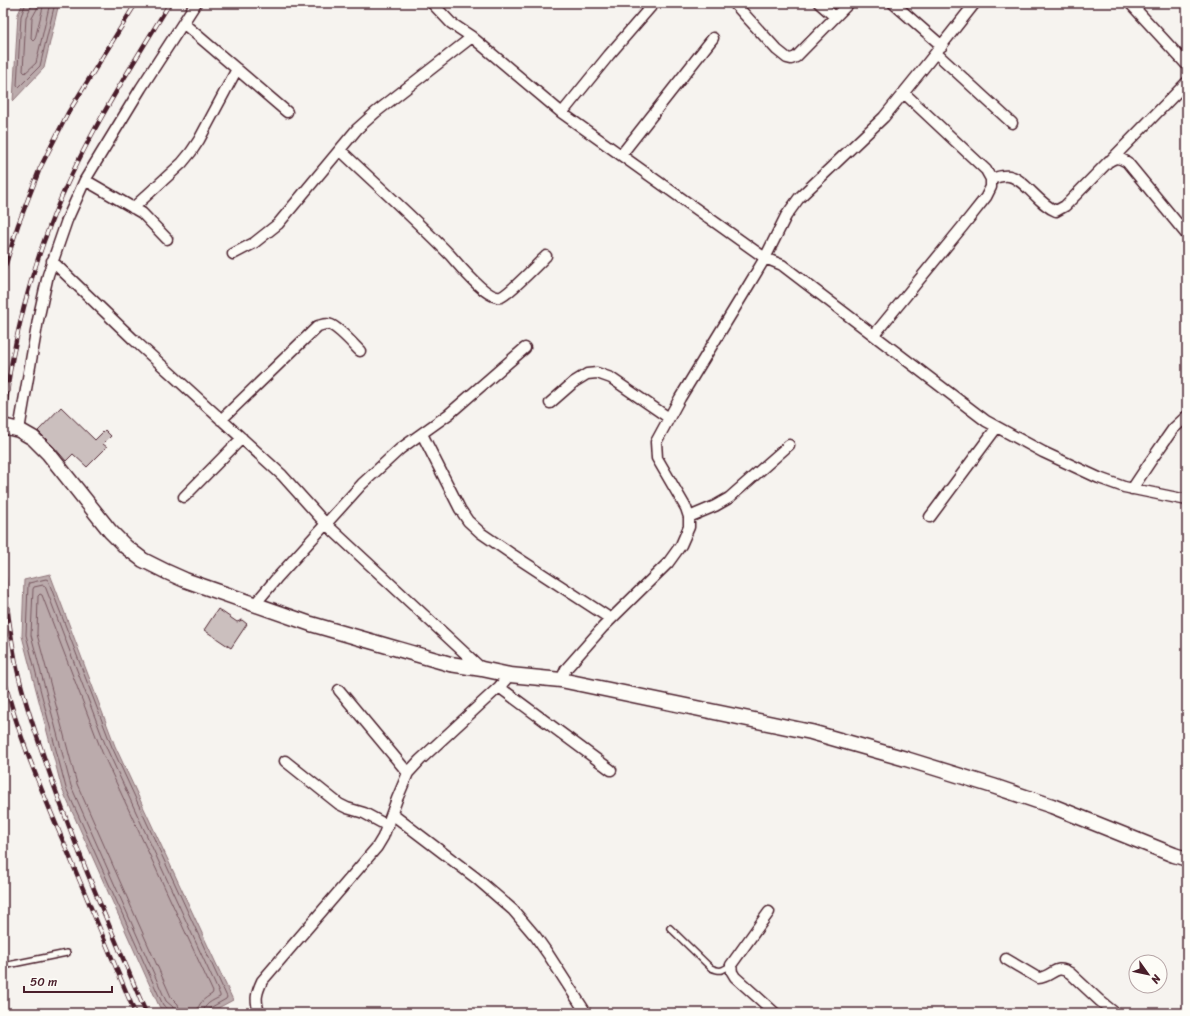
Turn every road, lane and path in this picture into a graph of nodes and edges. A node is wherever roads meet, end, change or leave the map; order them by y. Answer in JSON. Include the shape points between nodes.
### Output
{"nodes":[{"id":1,"x":196,"y":3,"type":"edge"},
{"id":2,"x":432,"y":3,"type":"edge"},
{"id":3,"x":654,"y":3,"type":"edge"},
{"id":4,"x":734,"y":3,"type":"edge"},
{"id":5,"x":819,"y":3,"type":"edge"},
{"id":6,"x":849,"y":3,"type":"edge"},
{"id":7,"x":893,"y":3,"type":"edge"},
{"id":8,"x":975,"y":3,"type":"edge"},
{"id":9,"x":1130,"y":3,"type":"edge"},
{"id":10,"x":835,"y":17,"type":"junction"},
{"id":11,"x":183,"y":23,"type":"junction"},
{"id":12,"x":472,"y":37,"type":"junction"},
{"id":13,"x":713,"y":38,"type":"dead end"},
{"id":14,"x":939,"y":49,"type":"junction"},
{"id":15,"x":1187,"y":66,"type":"edge"},
{"id":16,"x":237,"y":69,"type":"junction"},
{"id":17,"x":1187,"y":82,"type":"edge"},
{"id":18,"x":904,"y":93,"type":"junction"},
{"id":19,"x":287,"y":112,"type":"dead end"},
{"id":20,"x":562,"y":113,"type":"junction"},
{"id":21,"x":1012,"y":123,"type":"dead end"},
{"id":22,"x":340,"y":150,"type":"junction"},
{"id":23,"x":621,"y":155,"type":"junction"},
{"id":24,"x":1110,"y":161,"type":"junction"},
{"id":25,"x":991,"y":179,"type":"junction"},
{"id":26,"x":85,"y":180,"type":"junction"},
{"id":27,"x":133,"y":208,"type":"junction"},
{"id":28,"x":1187,"y":235,"type":"edge"},
{"id":29,"x":167,"y":239,"type":"dead end"},
{"id":30,"x":234,"y":254,"type":"dead end"},
{"id":31,"x":546,"y":256,"type":"dead end"},
{"id":32,"x":765,"y":258,"type":"junction"},
{"id":33,"x":52,"y":261,"type":"junction"},
{"id":34,"x":874,"y":335,"type":"junction"},
{"id":35,"x":525,"y":348,"type":"dead end"},
{"id":36,"x":360,"y":351,"type":"dead end"},
{"id":37,"x":550,"y":402,"type":"dead end"},
{"id":38,"x":1187,"y":416,"type":"edge"},
{"id":39,"x":669,"y":418,"type":"junction"},
{"id":40,"x":221,"y":420,"type":"junction"},
{"id":41,"x":3,"y":426,"type":"edge"},
{"id":42,"x":997,"y":427,"type":"junction"},
{"id":43,"x":19,"y":430,"type":"junction"},
{"id":44,"x":422,"y":434,"type":"junction"},
{"id":45,"x":242,"y":438,"type":"junction"},
{"id":46,"x":789,"y":445,"type":"dead end"},
{"id":47,"x":1132,"y":489,"type":"junction"},
{"id":48,"x":184,"y":497,"type":"dead end"},
{"id":49,"x":1187,"y":500,"type":"edge"},
{"id":50,"x":930,"y":516,"type":"dead end"},
{"id":51,"x":689,"y":517,"type":"junction"},
{"id":52,"x":326,"y":524,"type":"junction"},
{"id":53,"x":255,"y":604,"type":"junction"},
{"id":54,"x":611,"y":619,"type":"junction"},
{"id":55,"x":482,"y":669,"type":"junction"},
{"id":56,"x":510,"y":675,"type":"junction"},
{"id":57,"x":561,"y":680,"type":"junction"},
{"id":58,"x":499,"y":687,"type":"junction"},
{"id":59,"x":339,"y":690,"type":"dead end"},
{"id":60,"x":285,"y":761,"type":"dead end"},
{"id":61,"x":611,"y":770,"type":"dead end"},
{"id":62,"x":408,"y":773,"type":"junction"},
{"id":63,"x":392,"y":814,"type":"junction"},
{"id":64,"x":388,"y":826,"type":"junction"},
{"id":65,"x":1187,"y":859,"type":"edge"},
{"id":66,"x":769,"y":912,"type":"dead end"},
{"id":67,"x":670,"y":928,"type":"dead end"},
{"id":68,"x":67,"y":952,"type":"dead end"},
{"id":69,"x":1006,"y":959,"type":"dead end"},
{"id":70,"x":3,"y":966,"type":"edge"},
{"id":71,"x":731,"y":966,"type":"junction"},
{"id":72,"x":259,"y":1013,"type":"edge"},
{"id":73,"x":586,"y":1013,"type":"edge"},
{"id":74,"x":775,"y":1013,"type":"edge"},
{"id":75,"x":1115,"y":1013,"type":"edge"}],
"edges":[{"from":1,"to":11,"type":"street"},
{"from":2,"to":12,"type":"street","via":[[451,24]]},
{"from":3,"to":20,"type":"street"},
{"from":4,"to":10,"type":"street","via":[[777,50],[791,59],[796,57]]},
{"from":5,"to":10,"type":"street"},
{"from":6,"to":10,"type":"street"},
{"from":7,"to":14,"type":"street"},
{"from":8,"to":14,"type":"street"},
{"from":9,"to":15,"type":"street"},
{"from":11,"to":16,"type":"street"},
{"from":11,"to":26,"type":"street"},
{"from":12,"to":20,"type":"street"},
{"from":12,"to":22,"type":"street","via":[[376,112],[357,129]]},
{"from":13,"to":23,"type":"street"},
{"from":14,"to":18,"type":"street"},
{"from":14,"to":21,"type":"street"},
{"from":16,"to":19,"type":"street"},
{"from":16,"to":27,"type":"street","via":[[191,152]]},
{"from":17,"to":24,"type":"street"},
{"from":18,"to":25,"type":"street","via":[[982,166]]},
{"from":18,"to":32,"type":"street","via":[[884,117],[799,198],[786,216]]},
{"from":20,"to":23,"type":"street"},
{"from":22,"to":30,"type":"street","via":[[278,224],[254,243]]},
{"from":22,"to":31,"type":"street","via":[[438,243],[483,290],[494,296],[500,297],[509,292]]},
{"from":23,"to":32,"type":"street"},
{"from":24,"to":25,"type":"street","via":[[1065,206],[1056,211],[1016,178],[1008,175]]},
{"from":24,"to":28,"type":"street","via":[[1116,158],[1127,162]]},
{"from":25,"to":34,"type":"street","via":[[986,197]]},
{"from":26,"to":27,"type":"street"},
{"from":26,"to":33,"type":"street"},
{"from":27,"to":29,"type":"street","via":[[142,213]]},
{"from":32,"to":34,"type":"street","via":[[782,265]]},
{"from":32,"to":39,"type":"street"},
{"from":33,"to":40,"type":"street"},
{"from":33,"to":43,"type":"street","via":[[38,320]]},
{"from":34,"to":42,"type":"street"},
{"from":35,"to":44,"type":"street"},
{"from":36,"to":40,"type":"street","via":[[331,325],[318,326]]},
{"from":37,"to":39,"type":"street","via":[[574,382],[587,374],[597,373],[611,378]]},
{"from":38,"to":47,"type":"street","via":[[1173,430]]},
{"from":39,"to":51,"type":"street","via":[[656,442],[658,458]]},
{"from":40,"to":45,"type":"street"},
{"from":41,"to":43,"type":"street"},
{"from":42,"to":47,"type":"street","via":[[1099,478]]},
{"from":42,"to":50,"type":"street"},
{"from":43,"to":53,"type":"street","via":[[33,438],[48,453],[110,531],[143,560],[185,580]]},
{"from":44,"to":52,"type":"street","via":[[400,449],[362,484]]},
{"from":44,"to":54,"type":"street","via":[[468,521],[513,555]]},
{"from":45,"to":48,"type":"street"},
{"from":45,"to":52,"type":"street","via":[[282,475]]},
{"from":46,"to":51,"type":"street","via":[[729,498]]},
{"from":47,"to":49,"type":"street"},
{"from":51,"to":54,"type":"street","via":[[681,545],[668,563]]},
{"from":52,"to":53,"type":"street"},
{"from":52,"to":55,"type":"street"},
{"from":53,"to":55,"type":"street","via":[[311,624],[450,664]]},
{"from":54,"to":57,"type":"street","via":[[566,669]]},
{"from":55,"to":56,"type":"street"},
{"from":56,"to":57,"type":"street"},
{"from":56,"to":58,"type":"street"},
{"from":57,"to":65,"type":"street","via":[[811,732],[986,784]]},
{"from":58,"to":61,"type":"street"},
{"from":58,"to":62,"type":"street"},
{"from":59,"to":62,"type":"street"},
{"from":60,"to":64,"type":"street","via":[[339,804],[364,813]]},
{"from":62,"to":63,"type":"street"},
{"from":63,"to":64,"type":"street"},
{"from":63,"to":73,"type":"street","via":[[476,878],[513,910],[544,948]]},
{"from":64,"to":72,"type":"street","via":[[371,856],[262,981],[257,992]]},
{"from":66,"to":71,"type":"street"},
{"from":67,"to":71,"type":"lane","via":[[711,968],[723,971]]},
{"from":68,"to":70,"type":"lane"},
{"from":69,"to":75,"type":"street","via":[[1038,978],[1064,969]]},
{"from":71,"to":74,"type":"street","via":[[735,977]]}]}
